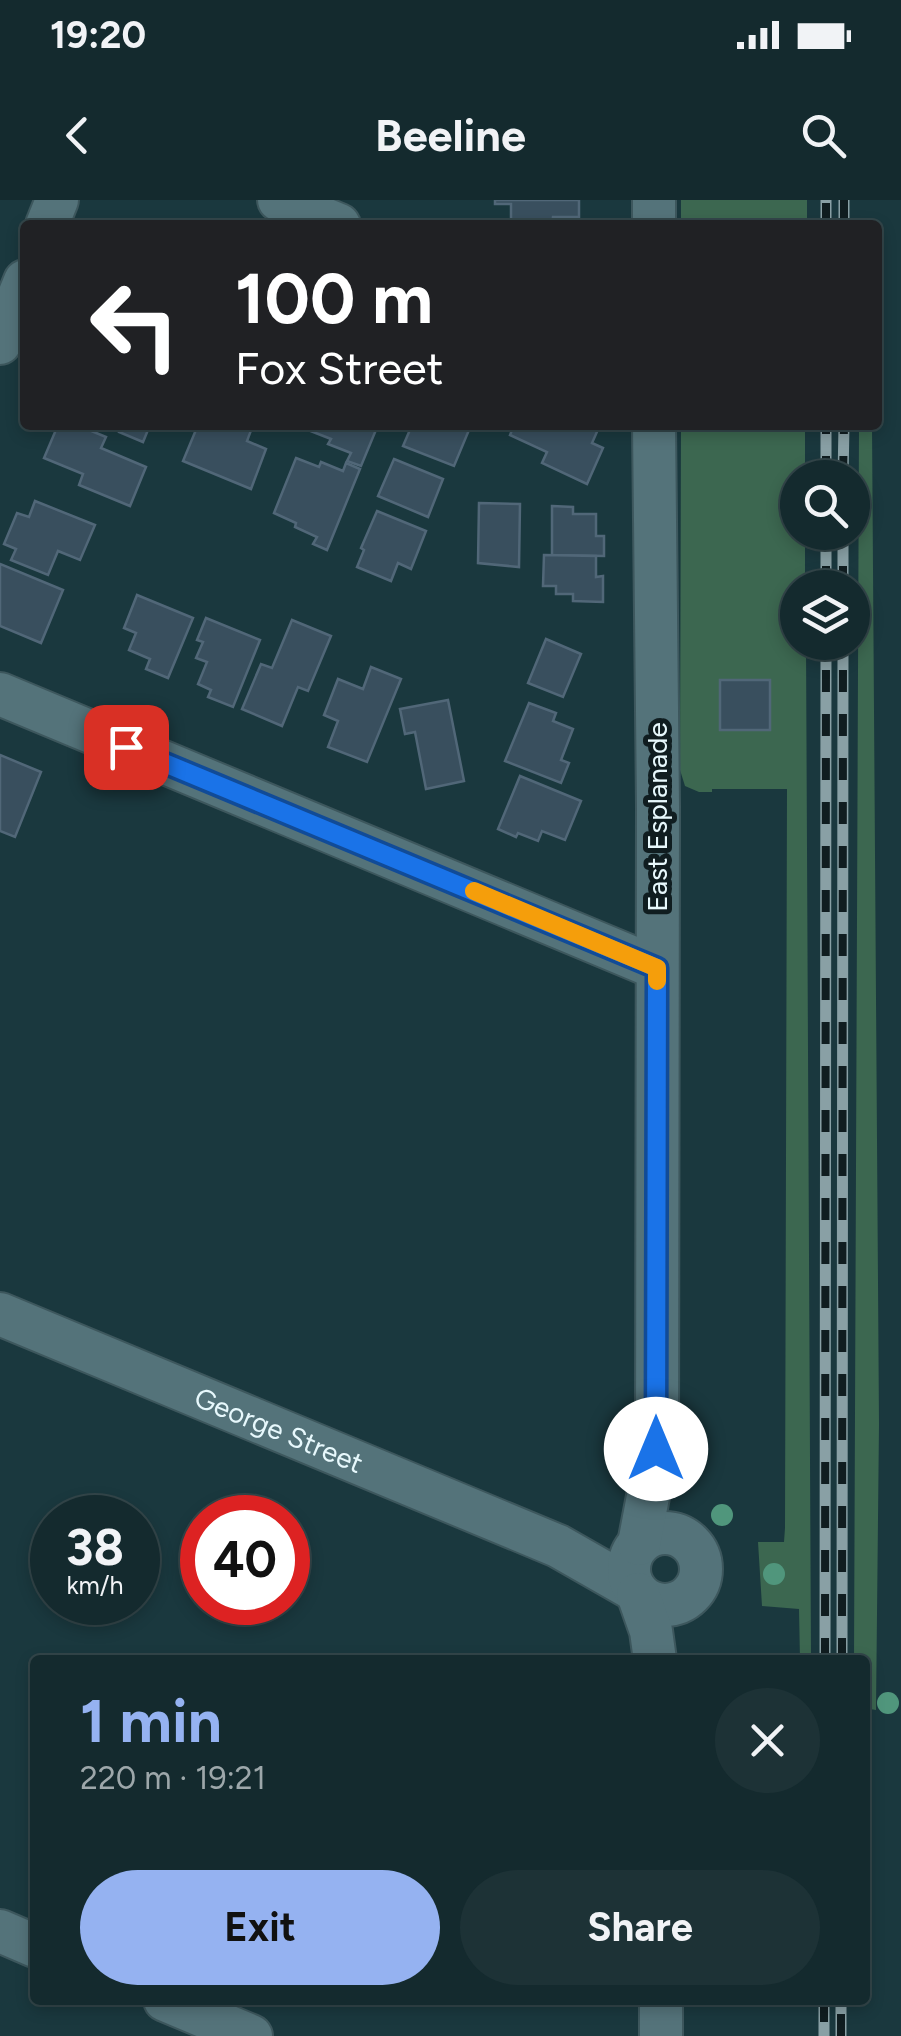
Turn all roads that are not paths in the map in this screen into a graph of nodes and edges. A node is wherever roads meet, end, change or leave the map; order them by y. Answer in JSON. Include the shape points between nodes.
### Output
{"nodes":[{"id":1,"x":279,"y":200,"type":"edge"},
{"id":2,"x":327,"y":220,"type":"edge"},
{"id":3,"x":20,"y":293,"type":"edge"},
{"id":4,"x":0,"y":343,"type":"edge"},
{"id":5,"x":654,"y":430,"type":"edge"},
{"id":6,"x":7,"y":698,"type":"edge"},
{"id":7,"x":657,"y":968,"type":"junction"},
{"id":8,"x":0,"y":1314,"type":"edge"},
{"id":9,"x":656,"y":1449,"type":"junction"},
{"id":10,"x":685,"y":1539,"type":"junction"},
{"id":11,"x":636,"y":1569,"type":"junction"},
{"id":12,"x":682,"y":1601,"type":"junction"},
{"id":13,"x":654,"y":1655,"type":"edge"},
{"id":14,"x":672,"y":1655,"type":"edge"},
{"id":15,"x":0,"y":1931,"type":"edge"},
{"id":16,"x":30,"y":1944,"type":"edge"},
{"id":17,"x":177,"y":2005,"type":"edge"},
{"id":18,"x":661,"y":2005,"type":"edge"},
{"id":19,"x":251,"y":2036,"type":"edge"},
{"id":20,"x":661,"y":2036,"type":"edge"}],
"edges":[{"from":1,"to":2,"type":"street"},
{"from":3,"to":4,"type":"street"},
{"from":5,"to":7,"type":"street","name":"East Esplanade"},
{"from":6,"to":7,"type":"street"},
{"from":7,"to":9,"type":"street","name":"East Esplanade"},
{"from":8,"to":11,"type":"street","name":"George Street","via":[[558,1546],[599,1552]]},
{"from":9,"to":10,"type":"street","name":"East Esplanade"},
{"from":9,"to":11,"type":"street","name":"East Esplanade"},
{"from":10,"to":11,"type":"street","via":[[656,1534]]},
{"from":10,"to":12,"type":"street","via":[[701,1567],[696,1587]]},
{"from":11,"to":12,"type":"street","via":[[654,1604]]},
{"from":11,"to":13,"type":"street","name":"East Esplanade"},
{"from":12,"to":14,"type":"street"},
{"from":15,"to":16,"type":"street"},
{"from":17,"to":19,"type":"street"},
{"from":18,"to":20,"type":"street"}]}
